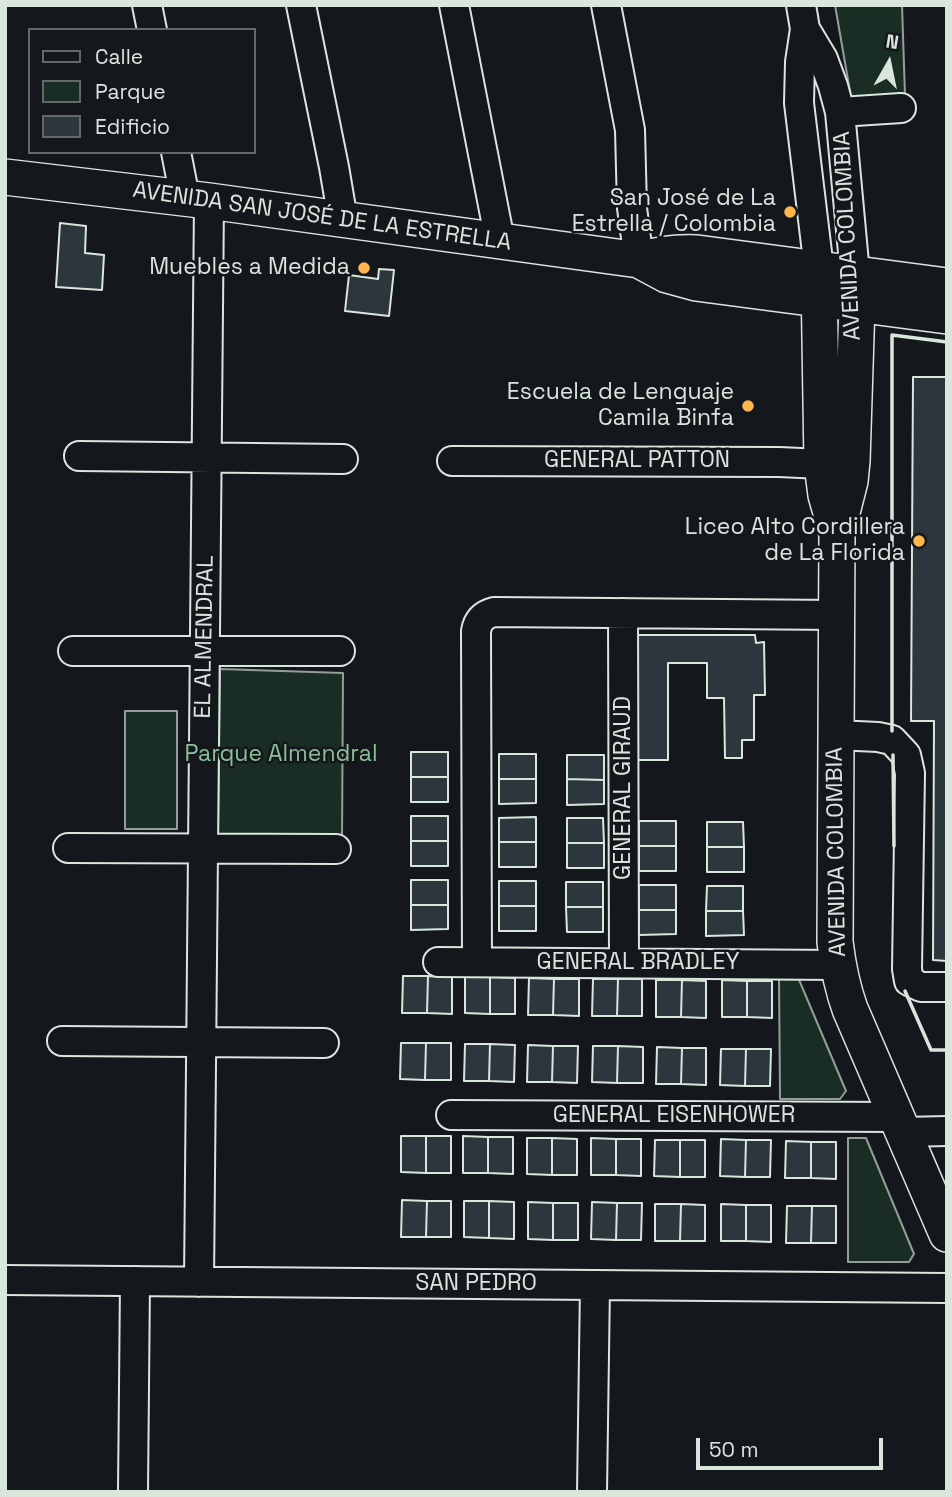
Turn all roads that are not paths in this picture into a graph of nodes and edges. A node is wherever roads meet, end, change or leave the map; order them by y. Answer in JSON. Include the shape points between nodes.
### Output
{"nodes":[{"id":1,"x":147,"y":5,"type":"edge"},
{"id":2,"x":301,"y":5,"type":"edge"},
{"id":3,"x":454,"y":5,"type":"edge"},
{"id":4,"x":606,"y":5,"type":"edge"},
{"id":5,"x":803,"y":17,"type":"edge"},
{"id":6,"x":152,"y":28,"type":"edge"},
{"id":7,"x":901,"y":108,"type":"dead end"},
{"id":8,"x":840,"y":112,"type":"junction"},
{"id":9,"x":177,"y":154,"type":"edge"},
{"id":10,"x":5,"y":177,"type":"edge"},
{"id":11,"x":197,"y":200,"type":"junction"},
{"id":12,"x":343,"y":220,"type":"junction"},
{"id":13,"x":500,"y":241,"type":"junction"},
{"id":14,"x":639,"y":260,"type":"junction"},
{"id":15,"x":819,"y":284,"type":"junction"},
{"id":16,"x":947,"y":286,"type":"edge"},
{"id":17,"x":856,"y":289,"type":"junction"},
{"id":18,"x":947,"y":316,"type":"edge"},
{"id":19,"x":79,"y":456,"type":"dead end"},
{"id":20,"x":207,"y":457,"type":"junction"},
{"id":21,"x":343,"y":459,"type":"dead end"},
{"id":22,"x":452,"y":461,"type":"dead end"},
{"id":23,"x":822,"y":464,"type":"junction"},
{"id":24,"x":837,"y":533,"type":"junction"},
{"id":25,"x":623,"y":613,"type":"junction"},
{"id":26,"x":837,"y":615,"type":"junction"},
{"id":27,"x":73,"y":651,"type":"dead end"},
{"id":28,"x":205,"y":651,"type":"junction"},
{"id":29,"x":340,"y":651,"type":"dead end"},
{"id":30,"x":836,"y":735,"type":"junction"},
{"id":31,"x":68,"y":848,"type":"dead end"},
{"id":32,"x":203,"y":849,"type":"junction"},
{"id":33,"x":336,"y":849,"type":"dead end"},
{"id":34,"x":438,"y":962,"type":"dead end"},
{"id":35,"x":477,"y":962,"type":"junction"},
{"id":36,"x":624,"y":963,"type":"junction"},
{"id":37,"x":838,"y":965,"type":"junction"},
{"id":38,"x":947,"y":987,"type":"edge"},
{"id":39,"x":62,"y":1041,"type":"dead end"},
{"id":40,"x":201,"y":1042,"type":"junction"},
{"id":41,"x":324,"y":1044,"type":"dead end"},
{"id":42,"x":451,"y":1115,"type":"dead end"},
{"id":43,"x":900,"y":1124,"type":"junction"},
{"id":44,"x":947,"y":1131,"type":"edge"},
{"id":45,"x":947,"y":1234,"type":"edge"},
{"id":46,"x":5,"y":1280,"type":"edge"},
{"id":47,"x":135,"y":1281,"type":"junction"},
{"id":48,"x":199,"y":1282,"type":"junction"},
{"id":49,"x":595,"y":1286,"type":"junction"},
{"id":50,"x":947,"y":1288,"type":"edge"},
{"id":51,"x":133,"y":1492,"type":"edge"},
{"id":52,"x":592,"y":1492,"type":"edge"}],
"edges":[{"from":1,"to":6,"type":"street"},
{"from":2,"to":12,"type":"street"},
{"from":3,"to":13,"type":"street"},
{"from":4,"to":14,"type":"street","via":[[630,130],[631,197]]},
{"from":5,"to":8,"type":"street","name":"AVENIDA COLOMBIA"},
{"from":5,"to":15,"type":"street","name":"AVENIDA COLOMBIA","via":[[800,103]]},
{"from":7,"to":8,"type":"street"},
{"from":8,"to":17,"type":"street","name":"AVENIDA COLOMBIA"},
{"from":9,"to":11,"type":"street","name":"EL ALMENDRAL"},
{"from":10,"to":11,"type":"main road","name":"AVENIDA SAN JOSÉ DE LA ESTRELLA"},
{"from":11,"to":12,"type":"main road","name":"AVENIDA SAN JOSÉ DE LA ESTRELLA"},
{"from":11,"to":20,"type":"street","name":"EL ALMENDRAL"},
{"from":12,"to":13,"type":"main road","name":"AVENIDA SAN JOSÉ DE LA ESTRELLA"},
{"from":13,"to":14,"type":"main road","name":"AVENIDA SAN JOSÉ DE LA ESTRELLA"},
{"from":14,"to":15,"type":"main road","name":"AVENIDA SAN JOSÉ DE LA ESTRELLA","via":[[686,253]]},
{"from":15,"to":17,"type":"main road","name":"AVENIDA SAN JOSÉ DE LA ESTRELLA"},
{"from":15,"to":23,"type":"main road","name":"AVENIDA COLOMBIA"},
{"from":16,"to":17,"type":"main road","name":"AVENIDA SAN JOSÉ DE LA ESTRELLA"},
{"from":17,"to":18,"type":"main road","name":"AVENIDA SAN JOSÉ DE LA ESTRELLA"},
{"from":17,"to":24,"type":"main road","name":"AVENIDA COLOMBIA","via":[[852,461]]},
{"from":19,"to":20,"type":"street"},
{"from":20,"to":21,"type":"street"},
{"from":20,"to":28,"type":"street","name":"EL ALMENDRAL"},
{"from":22,"to":23,"type":"street","name":"GENERAL PATTON"},
{"from":23,"to":24,"type":"main road","name":"AVENIDA COLOMBIA"},
{"from":24,"to":26,"type":"main road","name":"AVENIDA COLOMBIA"},
{"from":25,"to":26,"type":"street"},
{"from":25,"to":35,"type":"street","via":[[494,612],[477,624]]},
{"from":25,"to":36,"type":"street","name":"GENERAL GIRAUD"},
{"from":26,"to":30,"type":"main road","name":"AVENIDA COLOMBIA"},
{"from":27,"to":28,"type":"street"},
{"from":28,"to":29,"type":"street"},
{"from":28,"to":32,"type":"street","name":"EL ALMENDRAL"},
{"from":30,"to":37,"type":"main road","name":"AVENIDA COLOMBIA"},
{"from":30,"to":38,"type":"street","via":[[892,740],[906,755],[910,773],[909,981],[920,987]]},
{"from":31,"to":32,"type":"street"},
{"from":32,"to":33,"type":"street"},
{"from":32,"to":40,"type":"street","name":"EL ALMENDRAL"},
{"from":34,"to":35,"type":"street","name":"GENERAL BRADLEY"},
{"from":35,"to":36,"type":"street","name":"GENERAL BRADLEY"},
{"from":36,"to":37,"type":"street","name":"GENERAL BRADLEY"},
{"from":37,"to":43,"type":"main road","name":"AVENIDA COLOMBIA","via":[[850,1009]]},
{"from":39,"to":40,"type":"street"},
{"from":40,"to":41,"type":"street"},
{"from":40,"to":48,"type":"street","name":"EL ALMENDRAL"},
{"from":42,"to":43,"type":"street","name":"GENERAL EISENHOWER"},
{"from":43,"to":44,"type":"street","name":"GENERAL EISENHOWER"},
{"from":43,"to":45,"type":"main road","name":"AVENIDA COLOMBIA"},
{"from":46,"to":47,"type":"street","name":"SAN PEDRO"},
{"from":47,"to":48,"type":"street","name":"SAN PEDRO"},
{"from":47,"to":51,"type":"street"},
{"from":48,"to":49,"type":"street","name":"SAN PEDRO"},
{"from":49,"to":50,"type":"street","name":"SAN PEDRO"},
{"from":49,"to":52,"type":"street"}]}
